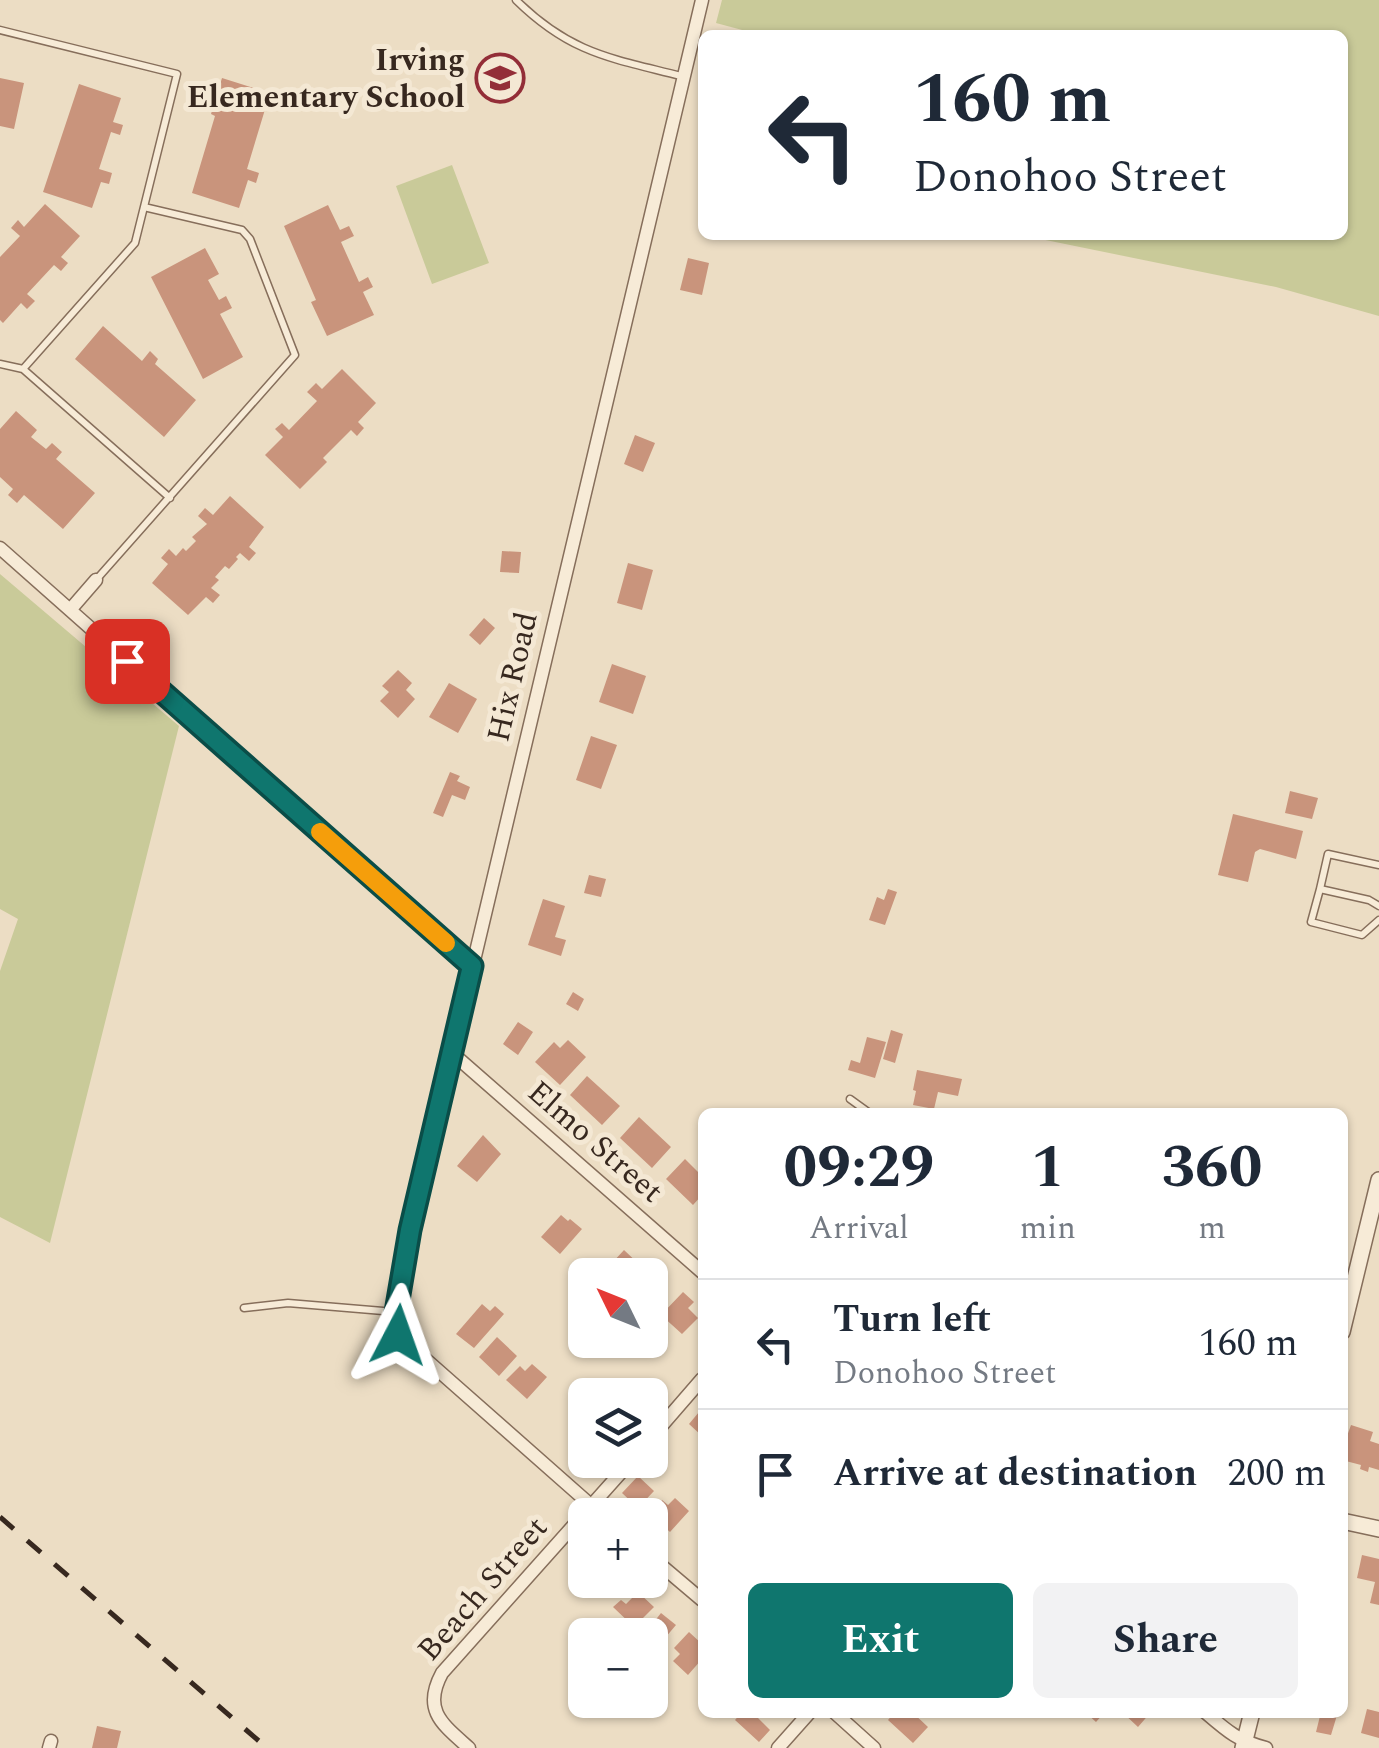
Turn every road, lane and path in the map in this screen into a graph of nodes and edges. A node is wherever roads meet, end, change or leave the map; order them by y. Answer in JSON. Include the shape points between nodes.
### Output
{"nodes":[{"id":1,"x":516,"y":0,"type":"edge"},
{"id":2,"x":702,"y":0,"type":"edge"},
{"id":3,"x":0,"y":30,"type":"edge"},
{"id":4,"x":683,"y":77,"type":"junction"},
{"id":5,"x":144,"y":207,"type":"junction"},
{"id":6,"x":0,"y":364,"type":"edge"},
{"id":7,"x":23,"y":368,"type":"junction"},
{"id":8,"x":170,"y":498,"type":"junction"},
{"id":9,"x":0,"y":548,"type":"edge"},
{"id":10,"x":96,"y":580,"type":"joint"},
{"id":11,"x":70,"y":610,"type":"junction"},
{"id":12,"x":1379,"y":865,"type":"edge"},
{"id":13,"x":1320,"y":888,"type":"junction"},
{"id":14,"x":1379,"y":906,"type":"edge"},
{"id":15,"x":1379,"y":920,"type":"edge"},
{"id":16,"x":472,"y":966,"type":"junction"},
{"id":17,"x":452,"y":1053,"type":"junction"},
{"id":18,"x":850,"y":1099,"type":"dead end"},
{"id":19,"x":862,"y":1108,"type":"edge"},
{"id":20,"x":1378,"y":1189,"type":"edge"},
{"id":21,"x":698,"y":1268,"type":"edge"},
{"id":22,"x":244,"y":1308,"type":"dead end"},
{"id":23,"x":1348,"y":1308,"type":"edge"},
{"id":24,"x":396,"y":1312,"type":"junction"},
{"id":25,"x":698,"y":1383,"type":"edge"},
{"id":26,"x":668,"y":1418,"type":"edge"},
{"id":27,"x":582,"y":1498,"type":"edge"},
{"id":28,"x":1348,"y":1521,"type":"edge"},
{"id":29,"x":1379,"y":1529,"type":"edge"},
{"id":30,"x":568,"y":1541,"type":"edge"},
{"id":31,"x":668,"y":1571,"type":"edge"},
{"id":32,"x":698,"y":1597,"type":"edge"},
{"id":33,"x":805,"y":1718,"type":"edge"},
{"id":34,"x":841,"y":1718,"type":"edge"},
{"id":35,"x":1212,"y":1718,"type":"edge"},
{"id":36,"x":1251,"y":1718,"type":"edge"},
{"id":37,"x":1244,"y":1745,"type":"edge"},
{"id":38,"x":469,"y":1748,"type":"edge"},
{"id":39,"x":778,"y":1748,"type":"edge"},
{"id":40,"x":874,"y":1748,"type":"edge"},
{"id":41,"x":1266,"y":1748,"type":"edge"}],
"edges":[{"from":1,"to":4,"type":"lane","via":[[567,41]]},
{"from":2,"to":4,"type":"street","name":"Hix Road"},
{"from":3,"to":5,"type":"lane","via":[[177,74]]},
{"from":4,"to":16,"type":"street","name":"Hix Road"},
{"from":5,"to":7,"type":"lane","via":[[135,243]]},
{"from":5,"to":8,"type":"lane","via":[[242,230],[296,355]]},
{"from":6,"to":7,"type":"lane"},
{"from":7,"to":8,"type":"lane"},
{"from":8,"to":10,"type":"lane"},
{"from":9,"to":11,"type":"street"},
{"from":10,"to":11,"type":"street"},
{"from":11,"to":16,"type":"street"},
{"from":12,"to":13,"type":"lane","via":[[1328,854]]},
{"from":13,"to":14,"type":"lane"},
{"from":13,"to":15,"type":"lane","via":[[1312,922],[1362,934]]},
{"from":16,"to":17,"type":"street","name":"Hix Road"},
{"from":17,"to":21,"type":"street","name":"Elmo Street"},
{"from":17,"to":24,"type":"street","name":"Hix Road"},
{"from":18,"to":19,"type":"lane"},
{"from":20,"to":23,"type":"street"},
{"from":22,"to":24,"type":"lane","via":[[288,1303]]},
{"from":24,"to":27,"type":"street","via":[[398,1335]]},
{"from":25,"to":26,"type":"street"},
{"from":28,"to":29,"type":"street"},
{"from":30,"to":38,"type":"street","name":"Beach Street","via":[[434,1687],[437,1716]]},
{"from":31,"to":32,"type":"street"},
{"from":33,"to":39,"type":"street"},
{"from":34,"to":40,"type":"street"},
{"from":35,"to":37,"type":"street"},
{"from":36,"to":37,"type":"street"},
{"from":37,"to":41,"type":"street"}]}
